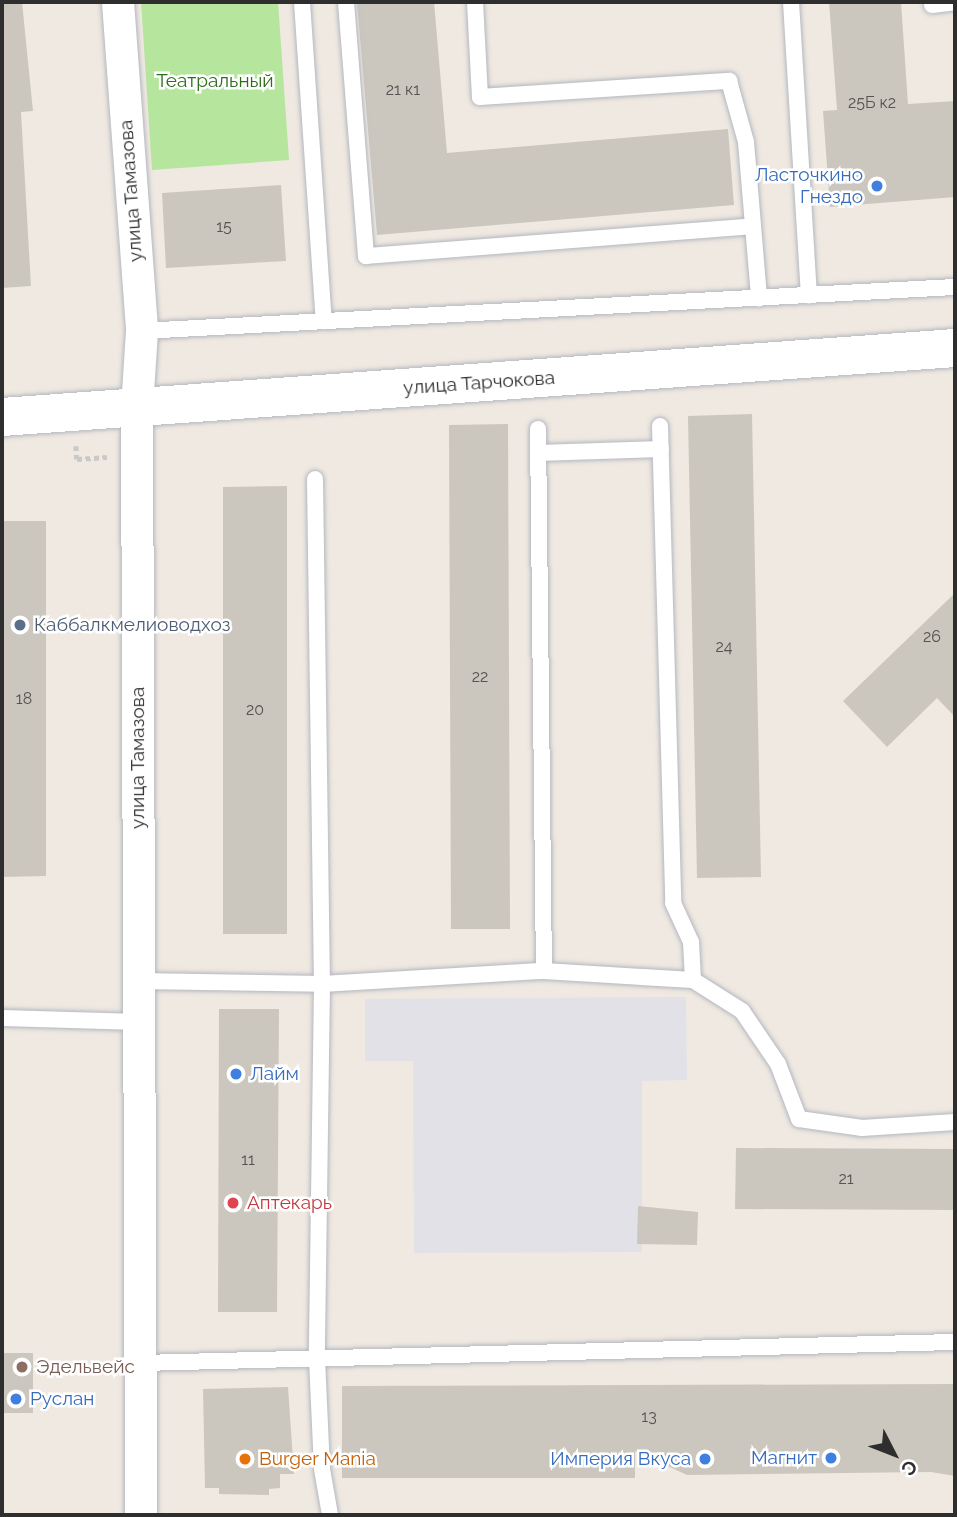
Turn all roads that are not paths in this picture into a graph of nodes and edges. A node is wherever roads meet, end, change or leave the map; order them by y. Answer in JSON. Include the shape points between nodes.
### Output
{"nodes":[{"id":1,"x":118,"y":2,"type":"edge"},
{"id":2,"x":302,"y":2,"type":"edge"},
{"id":3,"x":346,"y":2,"type":"edge"},
{"id":4,"x":475,"y":2,"type":"edge"},
{"id":5,"x":791,"y":2,"type":"edge"},
{"id":6,"x":955,"y":2,"type":"edge"},
{"id":7,"x":932,"y":5,"type":"dead end"},
{"id":8,"x":753,"y":226,"type":"junction"},
{"id":9,"x":955,"y":287,"type":"edge"},
{"id":10,"x":809,"y":295,"type":"junction"},
{"id":11,"x":759,"y":298,"type":"junction"},
{"id":12,"x":324,"y":321,"type":"junction"},
{"id":13,"x":142,"y":331,"type":"junction"},
{"id":14,"x":955,"y":348,"type":"edge"},
{"id":15,"x":137,"y":408,"type":"junction"},
{"id":16,"x":2,"y":417,"type":"edge"},
{"id":17,"x":660,"y":426,"type":"dead end"},
{"id":18,"x":537,"y":429,"type":"dead end"},
{"id":19,"x":661,"y":449,"type":"junction"},
{"id":20,"x":538,"y":453,"type":"junction"},
{"id":21,"x":315,"y":479,"type":"dead end"},
{"id":22,"x":544,"y":971,"type":"junction"},
{"id":23,"x":139,"y":981,"type":"junction"},
{"id":24,"x":693,"y":981,"type":"junction"},
{"id":25,"x":321,"y":984,"type":"junction"},
{"id":26,"x":2,"y":1018,"type":"edge"},
{"id":27,"x":139,"y":1021,"type":"junction"},
{"id":28,"x":955,"y":1122,"type":"edge"},
{"id":29,"x":955,"y":1342,"type":"edge"},
{"id":30,"x":317,"y":1359,"type":"junction"},
{"id":31,"x":141,"y":1363,"type":"junction"},
{"id":32,"x":141,"y":1515,"type":"edge"},
{"id":33,"x":330,"y":1515,"type":"edge"}],
"edges":[{"from":1,"to":13,"type":"street","name":"улица Тамазова"},
{"from":2,"to":12,"type":"lane"},
{"from":3,"to":8,"type":"lane","via":[[366,256]]},
{"from":4,"to":8,"type":"lane","via":[[480,97],[729,81],[746,142]]},
{"from":5,"to":10,"type":"lane"},
{"from":6,"to":7,"type":"lane"},
{"from":8,"to":11,"type":"lane"},
{"from":9,"to":10,"type":"lane"},
{"from":10,"to":11,"type":"lane"},
{"from":11,"to":12,"type":"lane"},
{"from":12,"to":13,"type":"lane"},
{"from":13,"to":15,"type":"street","name":"улица Тамазова"},
{"from":14,"to":15,"type":"street","name":"улица Тарчокова"},
{"from":15,"to":16,"type":"street","name":"улица Тарчокова"},
{"from":15,"to":23,"type":"street","name":"улица Тамазова"},
{"from":17,"to":19,"type":"lane"},
{"from":18,"to":20,"type":"lane"},
{"from":19,"to":20,"type":"lane"},
{"from":19,"to":24,"type":"lane","via":[[673,903],[691,942]]},
{"from":20,"to":22,"type":"lane"},
{"from":21,"to":25,"type":"lane"},
{"from":22,"to":24,"type":"lane"},
{"from":22,"to":25,"type":"lane"},
{"from":23,"to":25,"type":"lane"},
{"from":23,"to":27,"type":"street","name":"улица Тамазова"},
{"from":24,"to":28,"type":"lane","via":[[742,1011],[778,1064],[799,1119],[862,1128]]},
{"from":25,"to":30,"type":"lane"},
{"from":26,"to":27,"type":"lane"},
{"from":27,"to":31,"type":"street","name":"улица Тамазова"},
{"from":29,"to":30,"type":"lane"},
{"from":30,"to":31,"type":"lane"},
{"from":30,"to":33,"type":"lane","via":[[322,1469]]},
{"from":31,"to":32,"type":"street","name":"улица Тамазова"}]}
